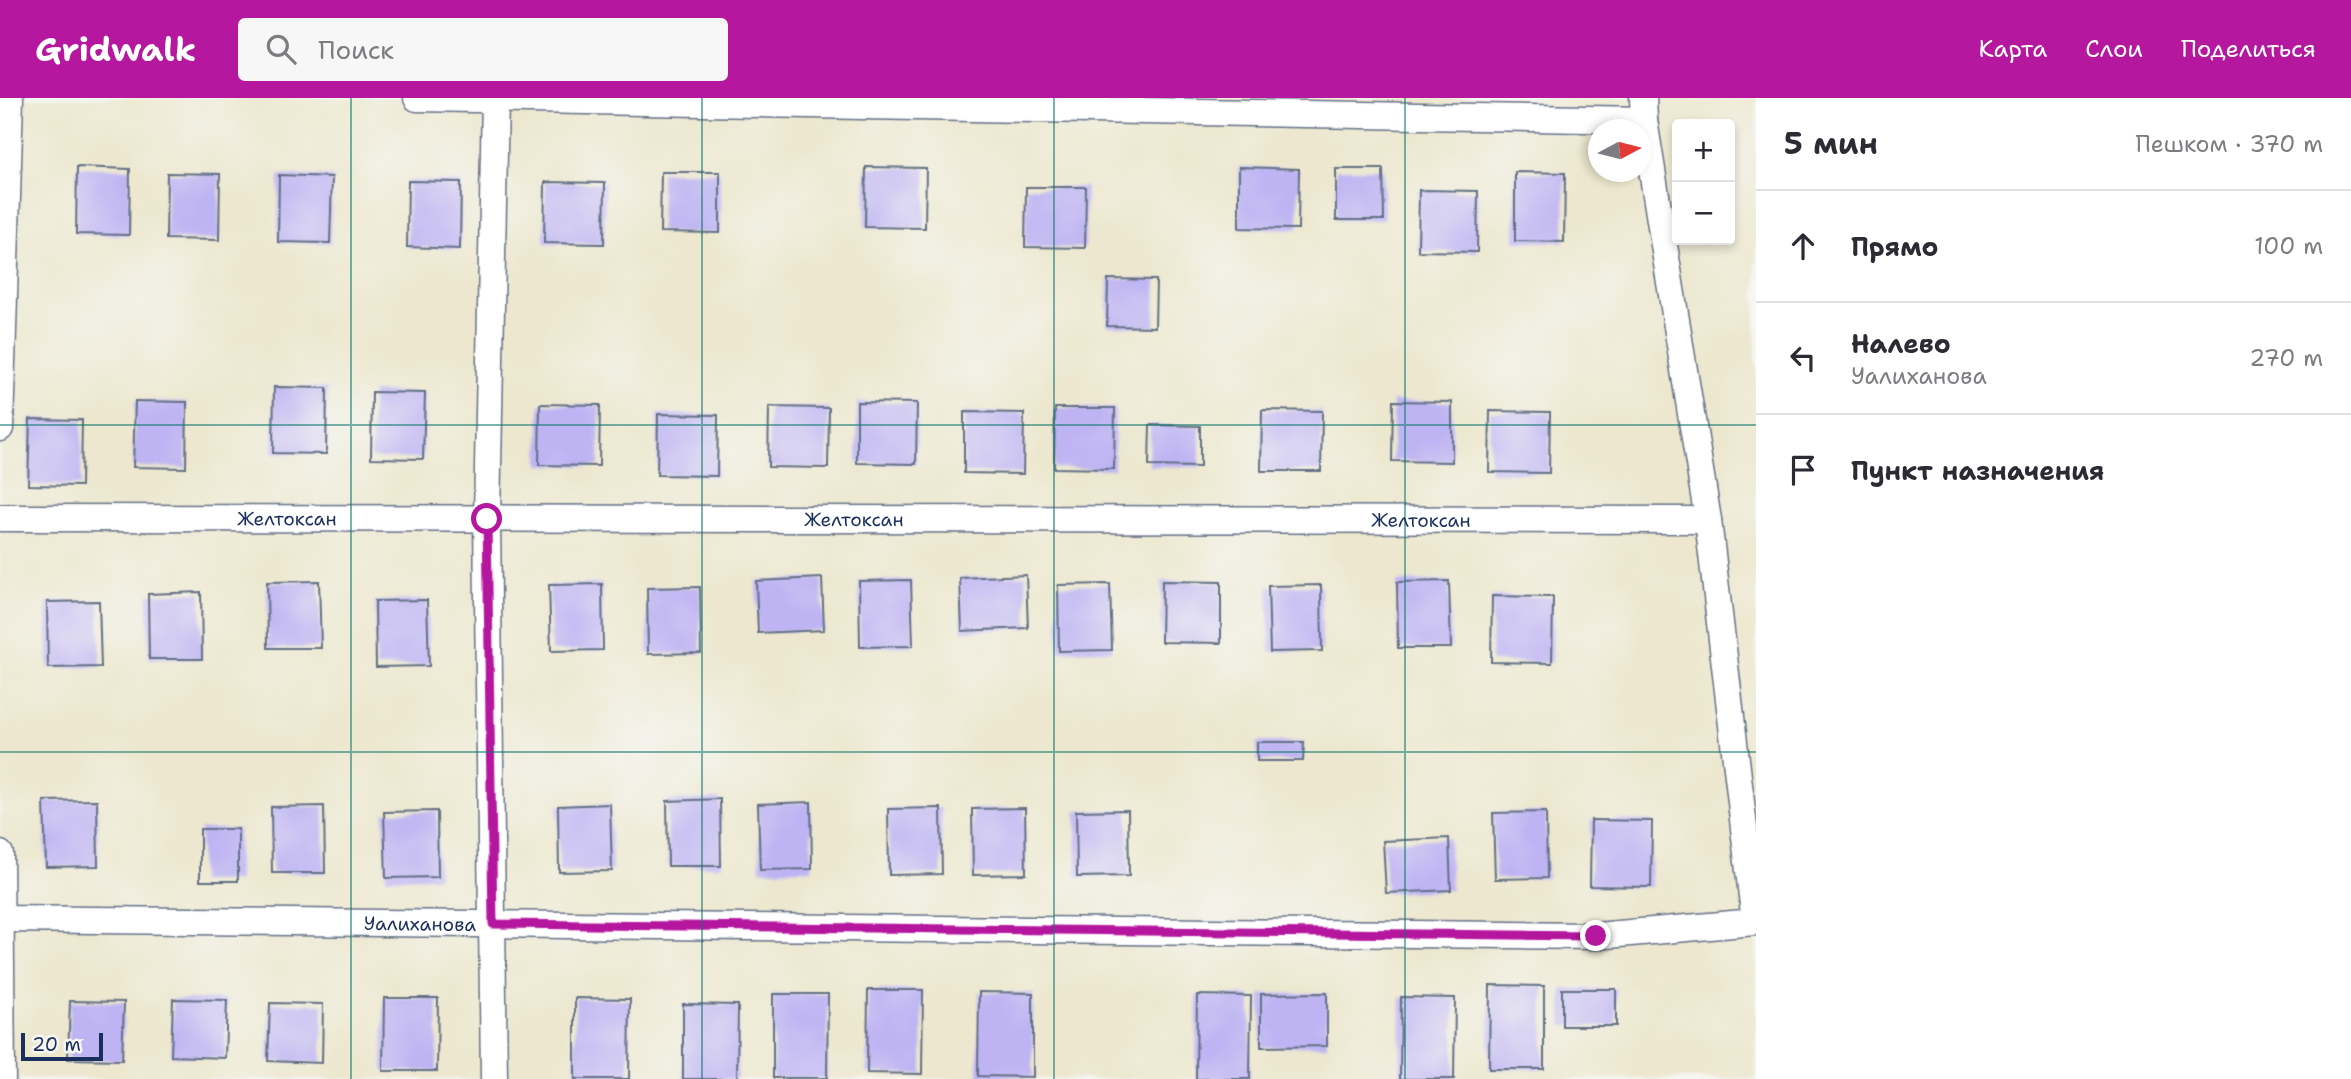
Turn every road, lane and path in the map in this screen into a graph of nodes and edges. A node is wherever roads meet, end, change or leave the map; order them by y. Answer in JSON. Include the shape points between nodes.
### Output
{"nodes":[{"id":1,"x":10,"y":98,"type":"edge"},
{"id":2,"x":417,"y":98,"type":"edge"},
{"id":3,"x":495,"y":99,"type":"edge"},
{"id":4,"x":1643,"y":109,"type":"edge"},
{"id":5,"x":0,"y":428,"type":"edge"},
{"id":6,"x":0,"y":518,"type":"edge"},
{"id":7,"x":487,"y":519,"type":"junction"},
{"id":8,"x":1708,"y":520,"type":"junction"},
{"id":9,"x":0,"y":854,"type":"edge"},
{"id":10,"x":0,"y":919,"type":"edge"},
{"id":11,"x":1756,"y":922,"type":"edge"},
{"id":12,"x":493,"y":924,"type":"junction"},
{"id":13,"x":1756,"y":930,"type":"edge"},
{"id":14,"x":2,"y":1079,"type":"edge"},
{"id":15,"x":494,"y":1079,"type":"edge"}],
"edges":[{"from":1,"to":5,"type":"street"},
{"from":2,"to":3,"type":"street"},
{"from":3,"to":4,"type":"street"},
{"from":3,"to":7,"type":"street"},
{"from":4,"to":8,"type":"street"},
{"from":6,"to":7,"type":"street","name":"Желтоксан"},
{"from":7,"to":8,"type":"street","name":"Желтоксан"},
{"from":7,"to":12,"type":"street"},
{"from":8,"to":11,"type":"street"},
{"from":9,"to":10,"type":"street"},
{"from":10,"to":12,"type":"street","name":"Уалиханова"},
{"from":10,"to":14,"type":"street"},
{"from":11,"to":12,"type":"street","name":"Уалиханова","via":[[1596,936]]},
{"from":11,"to":13,"type":"street"},
{"from":12,"to":15,"type":"street"}]}
